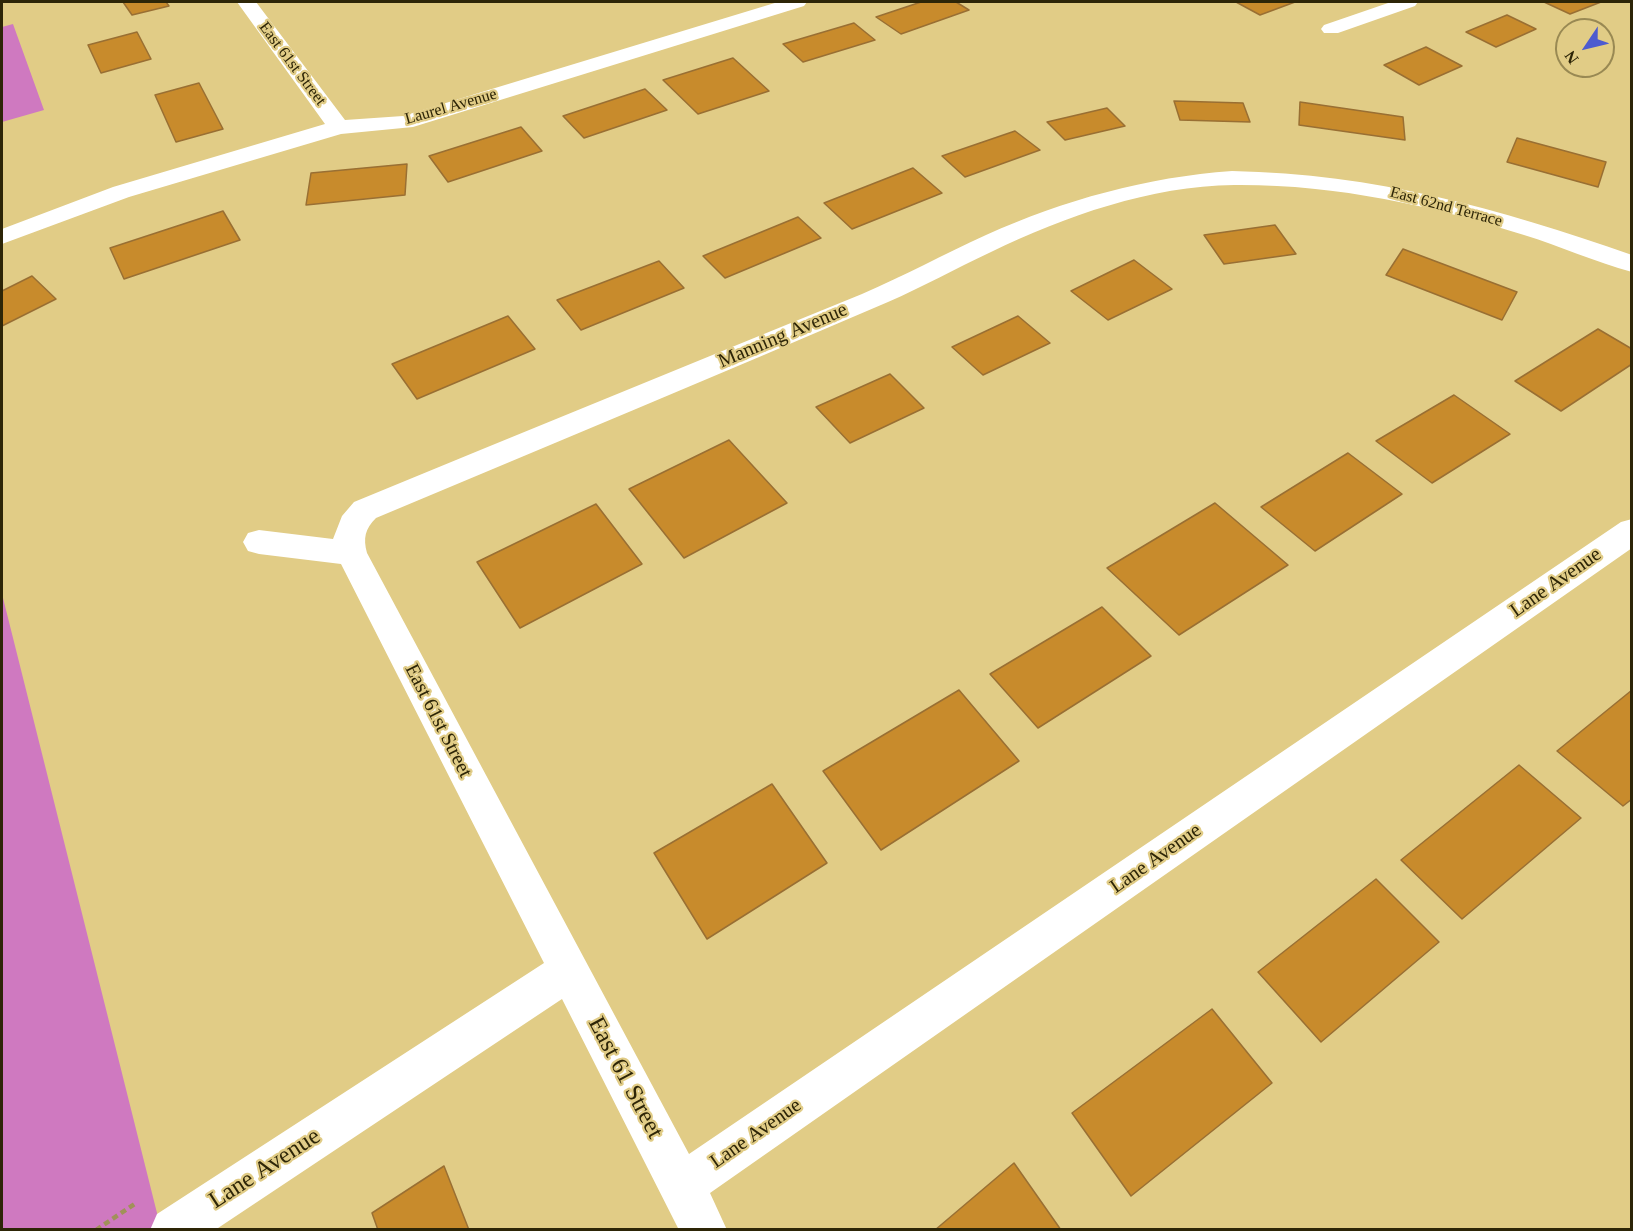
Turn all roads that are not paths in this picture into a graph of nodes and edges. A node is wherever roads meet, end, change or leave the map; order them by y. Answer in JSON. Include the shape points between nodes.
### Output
{"nodes":[{"id":1,"x":246,"y":2,"type":"edge"},
{"id":2,"x":797,"y":2,"type":"edge"},
{"id":3,"x":1408,"y":2,"type":"edge"},
{"id":4,"x":1331,"y":29,"type":"dead end"},
{"id":5,"x":339,"y":127,"type":"junction"},
{"id":6,"x":1255,"y":179,"type":"joint"},
{"id":7,"x":2,"y":237,"type":"edge"},
{"id":8,"x":1632,"y":264,"type":"edge"},
{"id":9,"x":1632,"y":531,"type":"edge"},
{"id":10,"x":259,"y":542,"type":"dead end"},
{"id":11,"x":351,"y":553,"type":"junction"},
{"id":12,"x":568,"y":971,"type":"junction"},
{"id":13,"x":681,"y":1186,"type":"junction"},
{"id":14,"x":173,"y":1230,"type":"edge"},
{"id":15,"x":704,"y":1230,"type":"edge"}],
"edges":[{"from":1,"to":5,"type":"street","name":"East 61st Street"},
{"from":2,"to":5,"type":"street","name":"Laurel Avenue","via":[[405,122]]},
{"from":3,"to":4,"type":"street"},
{"from":5,"to":7,"type":"street","name":"Laurel Avenue","via":[[121,192]]},
{"from":6,"to":8,"type":"street","name":"East 62nd Terrace","via":[[1305,179],[1384,190],[1457,208]]},
{"from":6,"to":11,"type":"street","name":"Manning Avenue","via":[[1228,178],[1157,187],[1101,201],[999,238],[878,297],[365,510],[353,520],[348,544]]},
{"from":9,"to":13,"type":"street","name":"Lane Avenue"},
{"from":10,"to":11,"type":"street"},
{"from":11,"to":12,"type":"street","name":"East 61st Street"},
{"from":12,"to":13,"type":"street","name":"East 61 Street"},
{"from":12,"to":14,"type":"street","name":"Lane Avenue"},
{"from":13,"to":15,"type":"street"}]}
